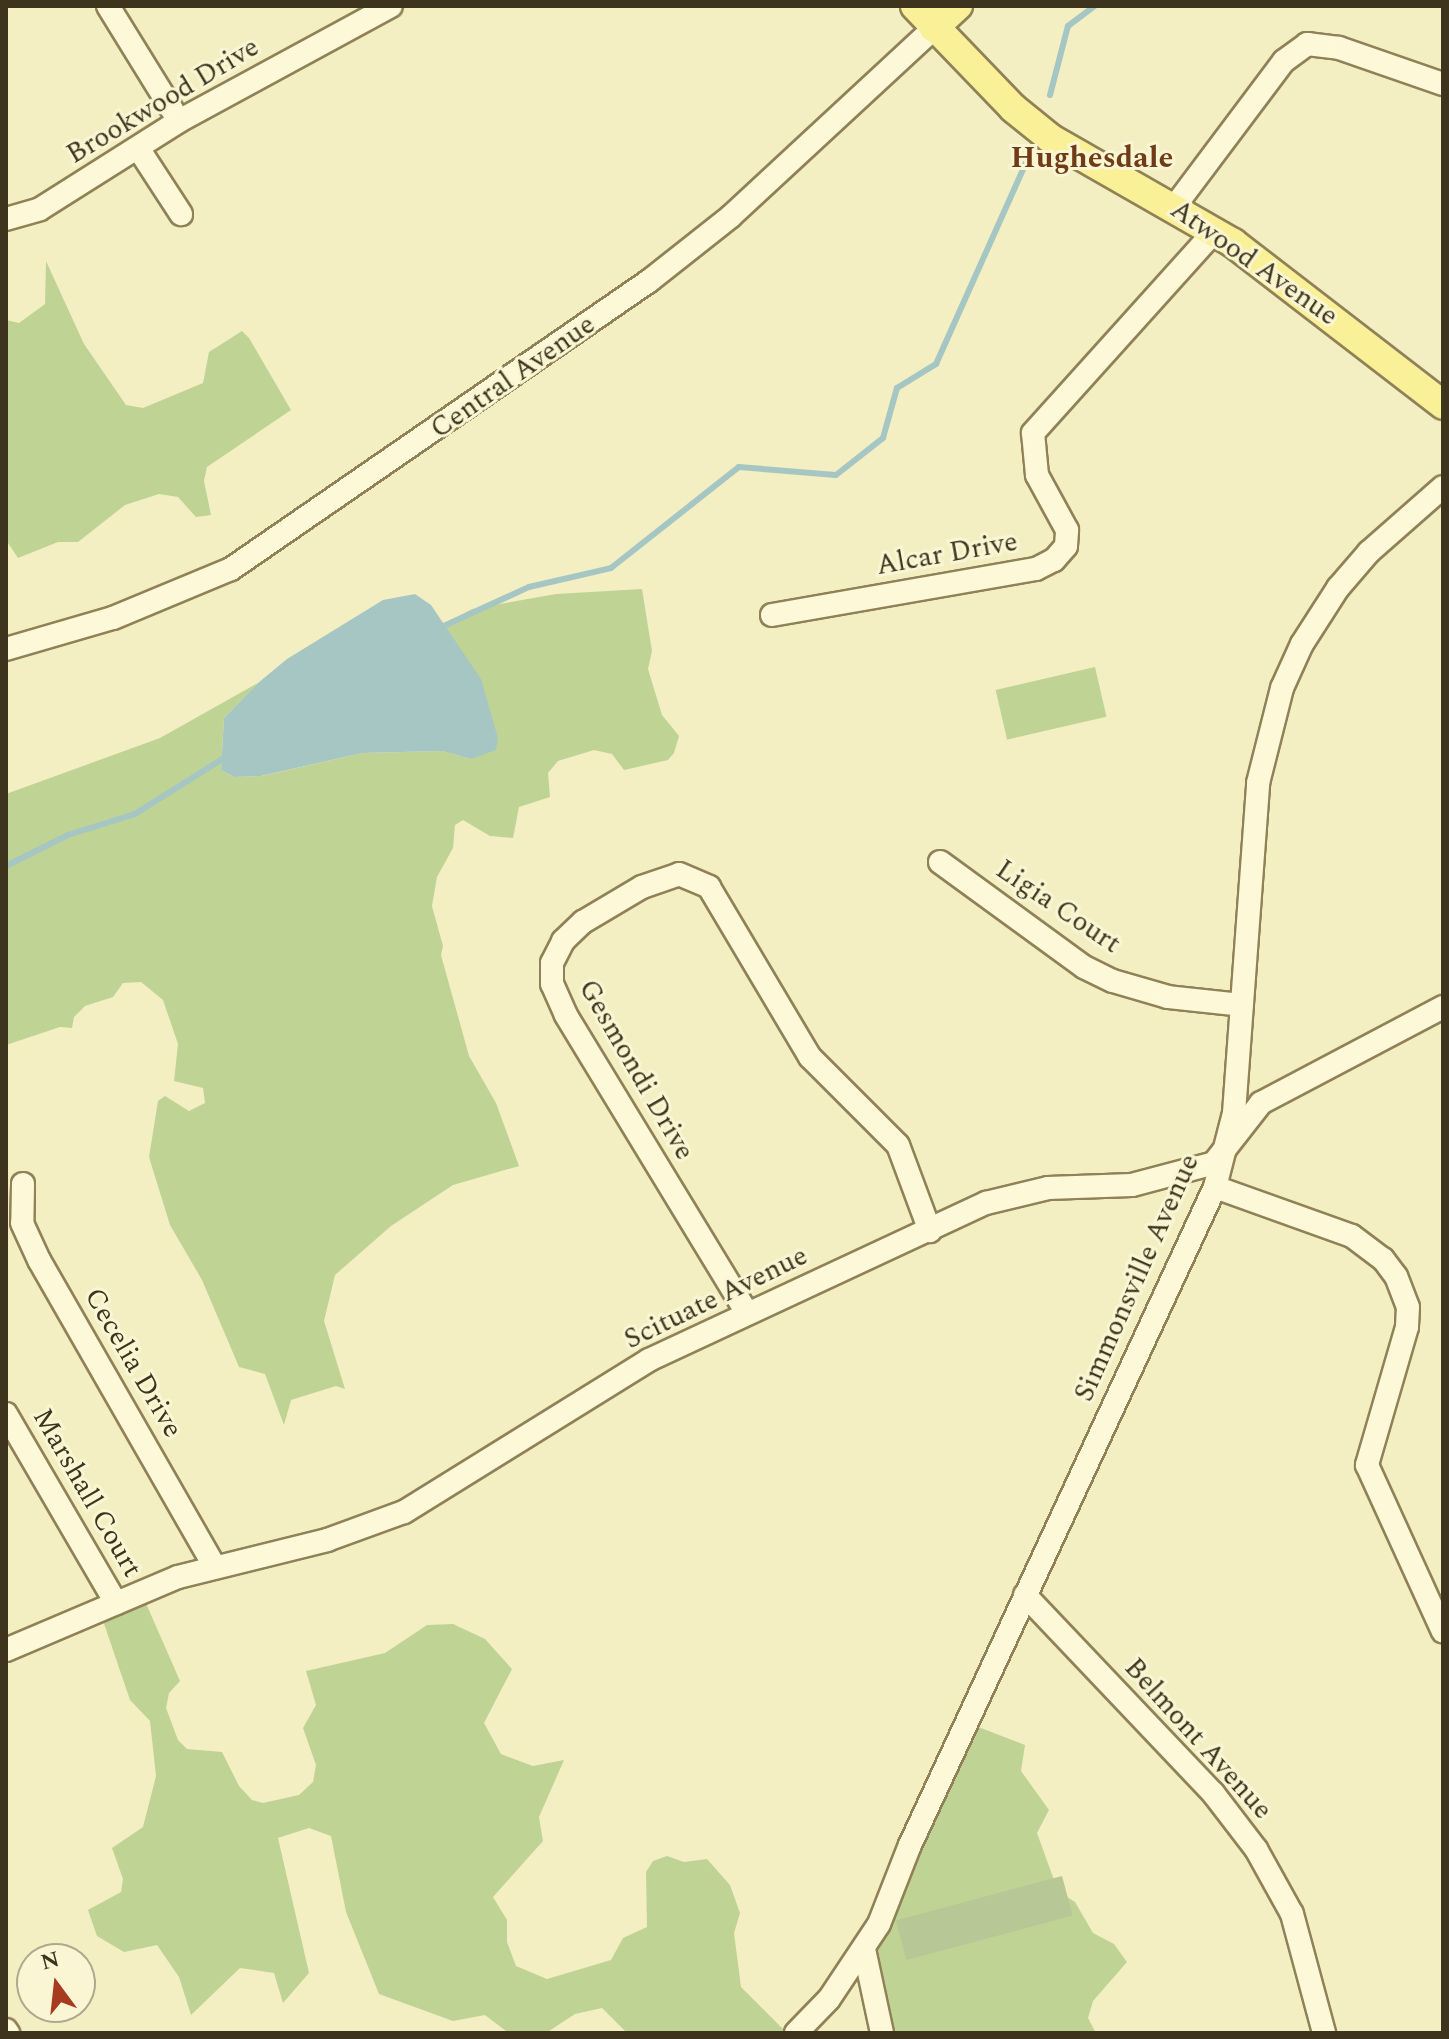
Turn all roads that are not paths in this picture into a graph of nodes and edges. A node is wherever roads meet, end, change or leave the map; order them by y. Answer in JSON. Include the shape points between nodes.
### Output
{"nodes":[{"id":1,"x":108,"y":6,"type":"edge"},
{"id":2,"x":391,"y":6,"type":"edge"},
{"id":3,"x":915,"y":6,"type":"edge"},
{"id":4,"x":958,"y":6,"type":"edge"},
{"id":5,"x":934,"y":28,"type":"junction"},
{"id":6,"x":1443,"y":84,"type":"edge"},
{"id":7,"x":179,"y":121,"type":"junction"},
{"id":8,"x":138,"y":148,"type":"junction"},
{"id":9,"x":1175,"y":206,"type":"junction"},
{"id":10,"x":181,"y":214,"type":"dead end"},
{"id":11,"x":6,"y":219,"type":"edge"},
{"id":12,"x":1215,"y":231,"type":"junction"},
{"id":13,"x":1443,"y":405,"type":"edge"},
{"id":14,"x":1443,"y":487,"type":"edge"},
{"id":15,"x":772,"y":615,"type":"dead end"},
{"id":16,"x":6,"y":649,"type":"edge"},
{"id":17,"x":940,"y":862,"type":"dead end"},
{"id":18,"x":1242,"y":1005,"type":"junction"},
{"id":19,"x":1443,"y":1007,"type":"edge"},
{"id":20,"x":1225,"y":1150,"type":"junction"},
{"id":21,"x":23,"y":1184,"type":"dead end"},
{"id":22,"x":1215,"y":1187,"type":"junction"},
{"id":23,"x":930,"y":1231,"type":"junction"},
{"id":24,"x":747,"y":1313,"type":"junction"},
{"id":25,"x":6,"y":1414,"type":"edge"},
{"id":26,"x":214,"y":1566,"type":"junction"},
{"id":27,"x":1025,"y":1595,"type":"junction"},
{"id":28,"x":116,"y":1603,"type":"junction"},
{"id":29,"x":1443,"y":1632,"type":"edge"},
{"id":30,"x":6,"y":1649,"type":"edge"},
{"id":31,"x":864,"y":1949,"type":"junction"},
{"id":32,"x":796,"y":2033,"type":"edge"},
{"id":33,"x":882,"y":2033,"type":"edge"},
{"id":34,"x":1324,"y":2033,"type":"edge"}],
"edges":[{"from":1,"to":7,"type":"street"},
{"from":2,"to":7,"type":"street","name":"Brookwood Drive"},
{"from":3,"to":5,"type":"main road","name":"Atwood Avenue"},
{"from":4,"to":5,"type":"main road","name":"Central Avenue"},
{"from":5,"to":9,"type":"main road","name":"Atwood Avenue","via":[[1050,138]]},
{"from":5,"to":16,"type":"street","name":"Central Avenue","via":[[730,217],[649,281],[231,569],[113,618]]},
{"from":6,"to":9,"type":"street","via":[[1339,48],[1307,44],[1284,61]]},
{"from":7,"to":8,"type":"street","name":"Brookwood Drive"},
{"from":8,"to":10,"type":"street"},
{"from":8,"to":11,"type":"street","name":"Brookwood Drive","via":[[40,209]]},
{"from":9,"to":12,"type":"main road","name":"Atwood Avenue"},
{"from":12,"to":13,"type":"main road","name":"Atwood Avenue","via":[[1357,334]]},
{"from":12,"to":15,"type":"street","name":"Alcar Drive","via":[[1033,433],[1037,475],[1067,530],[1066,546],[1054,560],[1036,569]]},
{"from":14,"to":18,"type":"street","name":"Simmonsville Avenue","via":[[1351,572],[1308,633],[1282,688],[1258,783]]},
{"from":17,"to":18,"type":"street","name":"Ligia Court","via":[[1084,967],[1113,981],[1168,997]]},
{"from":18,"to":20,"type":"street","name":"Simmonsville Avenue"},
{"from":19,"to":20,"type":"street","name":"Scituate Avenue","via":[[1261,1103]]},
{"from":20,"to":22,"type":"street","name":"Simmonsville Avenue"},
{"from":20,"to":23,"type":"street","name":"Scituate Avenue","via":[[1214,1163],[1132,1185],[1018,1194]]},
{"from":21,"to":26,"type":"street","name":"Cecelia Drive","via":[[22,1223],[39,1260]]},
{"from":22,"to":27,"type":"street","name":"Simmonsville Avenue"},
{"from":22,"to":29,"type":"street","via":[[1352,1236],[1374,1250],[1396,1276],[1408,1307],[1407,1327],[1367,1465]]},
{"from":23,"to":24,"type":"street","name":"Scituate Avenue"},
{"from":23,"to":24,"type":"street","name":"Gesmondi Drive","via":[[898,1145],[810,1057],[709,887],[679,874],[642,887],[563,941],[552,963],[552,984]]},
{"from":24,"to":26,"type":"street","name":"Scituate Avenue","via":[[649,1360],[404,1512],[327,1540]]},
{"from":25,"to":28,"type":"street","name":"Marshall Court"},
{"from":26,"to":28,"type":"street","name":"Scituate Avenue"},
{"from":27,"to":31,"type":"street","name":"Simmonsville Avenue"},
{"from":27,"to":34,"type":"street","name":"Belmont Avenue","via":[[1213,1793],[1256,1849],[1292,1914]]},
{"from":28,"to":30,"type":"street","name":"Scituate Avenue"},
{"from":31,"to":32,"type":"street","name":"Simmonsville Avenue","via":[[829,1999]]},
{"from":31,"to":33,"type":"street"}]}
